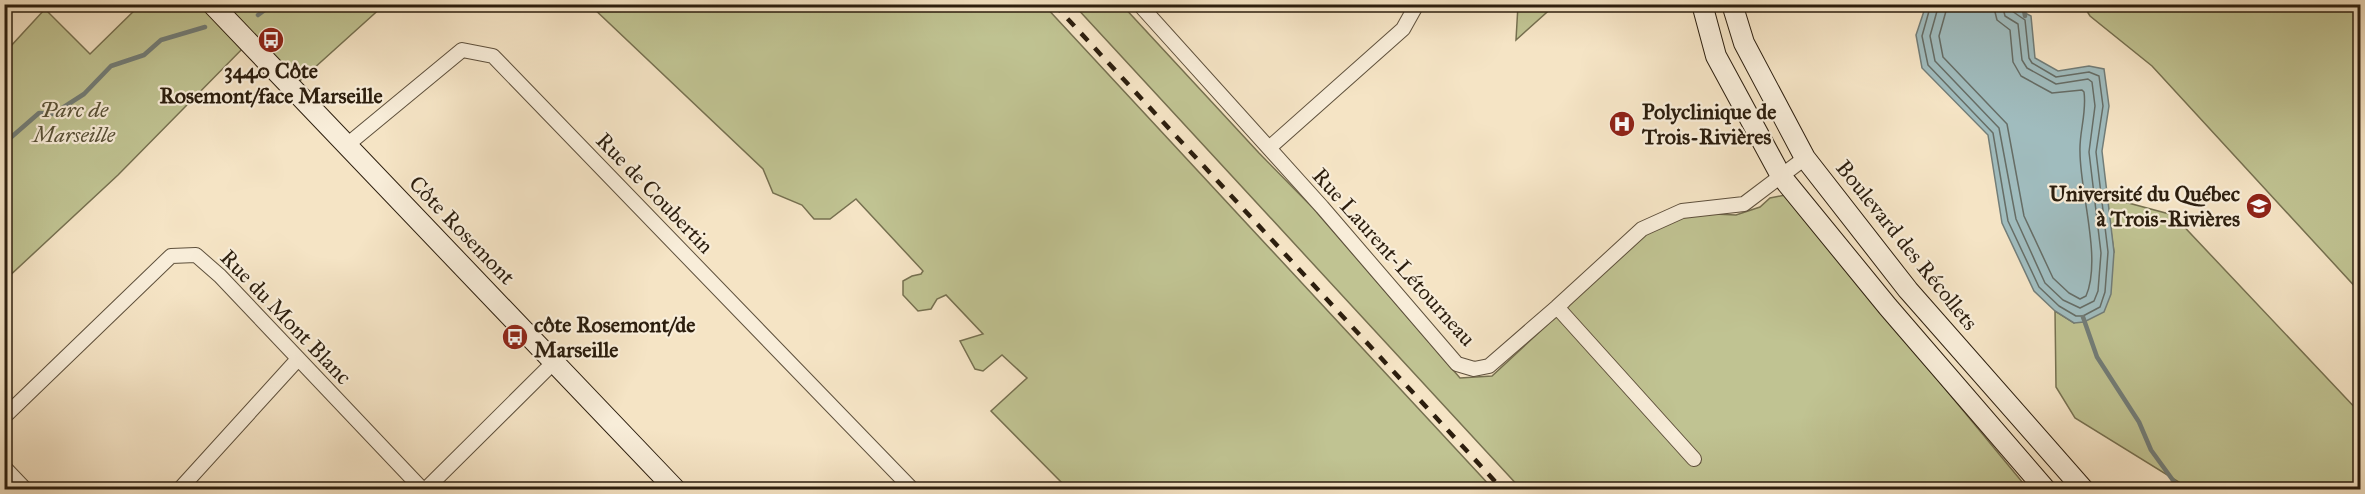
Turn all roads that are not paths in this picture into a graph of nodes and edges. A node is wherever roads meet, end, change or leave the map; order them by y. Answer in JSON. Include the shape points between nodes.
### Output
{"nodes":[{"id":1,"x":212,"y":4,"type":"edge"},
{"id":2,"x":1139,"y":4,"type":"edge"},
{"id":3,"x":1417,"y":4,"type":"edge"},
{"id":4,"x":1702,"y":4,"type":"edge"},
{"id":5,"x":1732,"y":4,"type":"edge"},
{"id":6,"x":347,"y":145,"type":"junction"},
{"id":7,"x":1269,"y":148,"type":"junction"},
{"id":8,"x":1805,"y":158,"type":"junction"},
{"id":9,"x":1781,"y":176,"type":"junction"},
{"id":10,"x":1557,"y":307,"type":"junction"},
{"id":11,"x":298,"y":359,"type":"junction"},
{"id":12,"x":554,"y":362,"type":"junction"},
{"id":13,"x":4,"y":417,"type":"edge"},
{"id":14,"x":1694,"y":459,"type":"dead end"},
{"id":15,"x":4,"y":467,"type":"edge"},
{"id":16,"x":671,"y":488,"type":"edge"},
{"id":17,"x":26,"y":489,"type":"edge"},
{"id":18,"x":179,"y":489,"type":"edge"},
{"id":19,"x":424,"y":489,"type":"edge"},
{"id":20,"x":913,"y":489,"type":"edge"},
{"id":21,"x":2046,"y":489,"type":"edge"},
{"id":22,"x":2084,"y":489,"type":"edge"}],
"edges":[{"from":1,"to":6,"type":"main road","name":"Côte Rosemont"},
{"from":2,"to":7,"type":"street","name":"Rue Laurent-Létourneau"},
{"from":3,"to":7,"type":"street","via":[[1403,29]]},
{"from":4,"to":9,"type":"main road","via":[[1716,56]]},
{"from":5,"to":8,"type":"main road","name":"Boulevard des Récollets","via":[[1744,43]]},
{"from":6,"to":12,"type":"main road","name":"Côte Rosemont"},
{"from":6,"to":20,"type":"street","name":"Rue de Coubertin","via":[[462,50],[494,56]]},
{"from":7,"to":10,"type":"street","name":"Rue Laurent-Létourneau","via":[[1457,364],[1474,369],[1489,366]]},
{"from":8,"to":9,"type":"street"},
{"from":8,"to":22,"type":"main road","name":"Boulevard des Récollets","via":[[1908,290]]},
{"from":9,"to":10,"type":"street","name":"Rue Laurent-Létourneau","via":[[1744,204],[1682,211],[1642,229]]},
{"from":9,"to":21,"type":"main road"},
{"from":10,"to":14,"type":"street"},
{"from":11,"to":13,"type":"street","name":"Rue du Mont Blanc","via":[[196,255],[171,256]]},
{"from":11,"to":18,"type":"street"},
{"from":11,"to":19,"type":"street","name":"Rue du Mont Blanc"},
{"from":12,"to":16,"type":"main road","name":"Côte Rosemont"},
{"from":12,"to":19,"type":"street"},
{"from":15,"to":17,"type":"street"}]}
